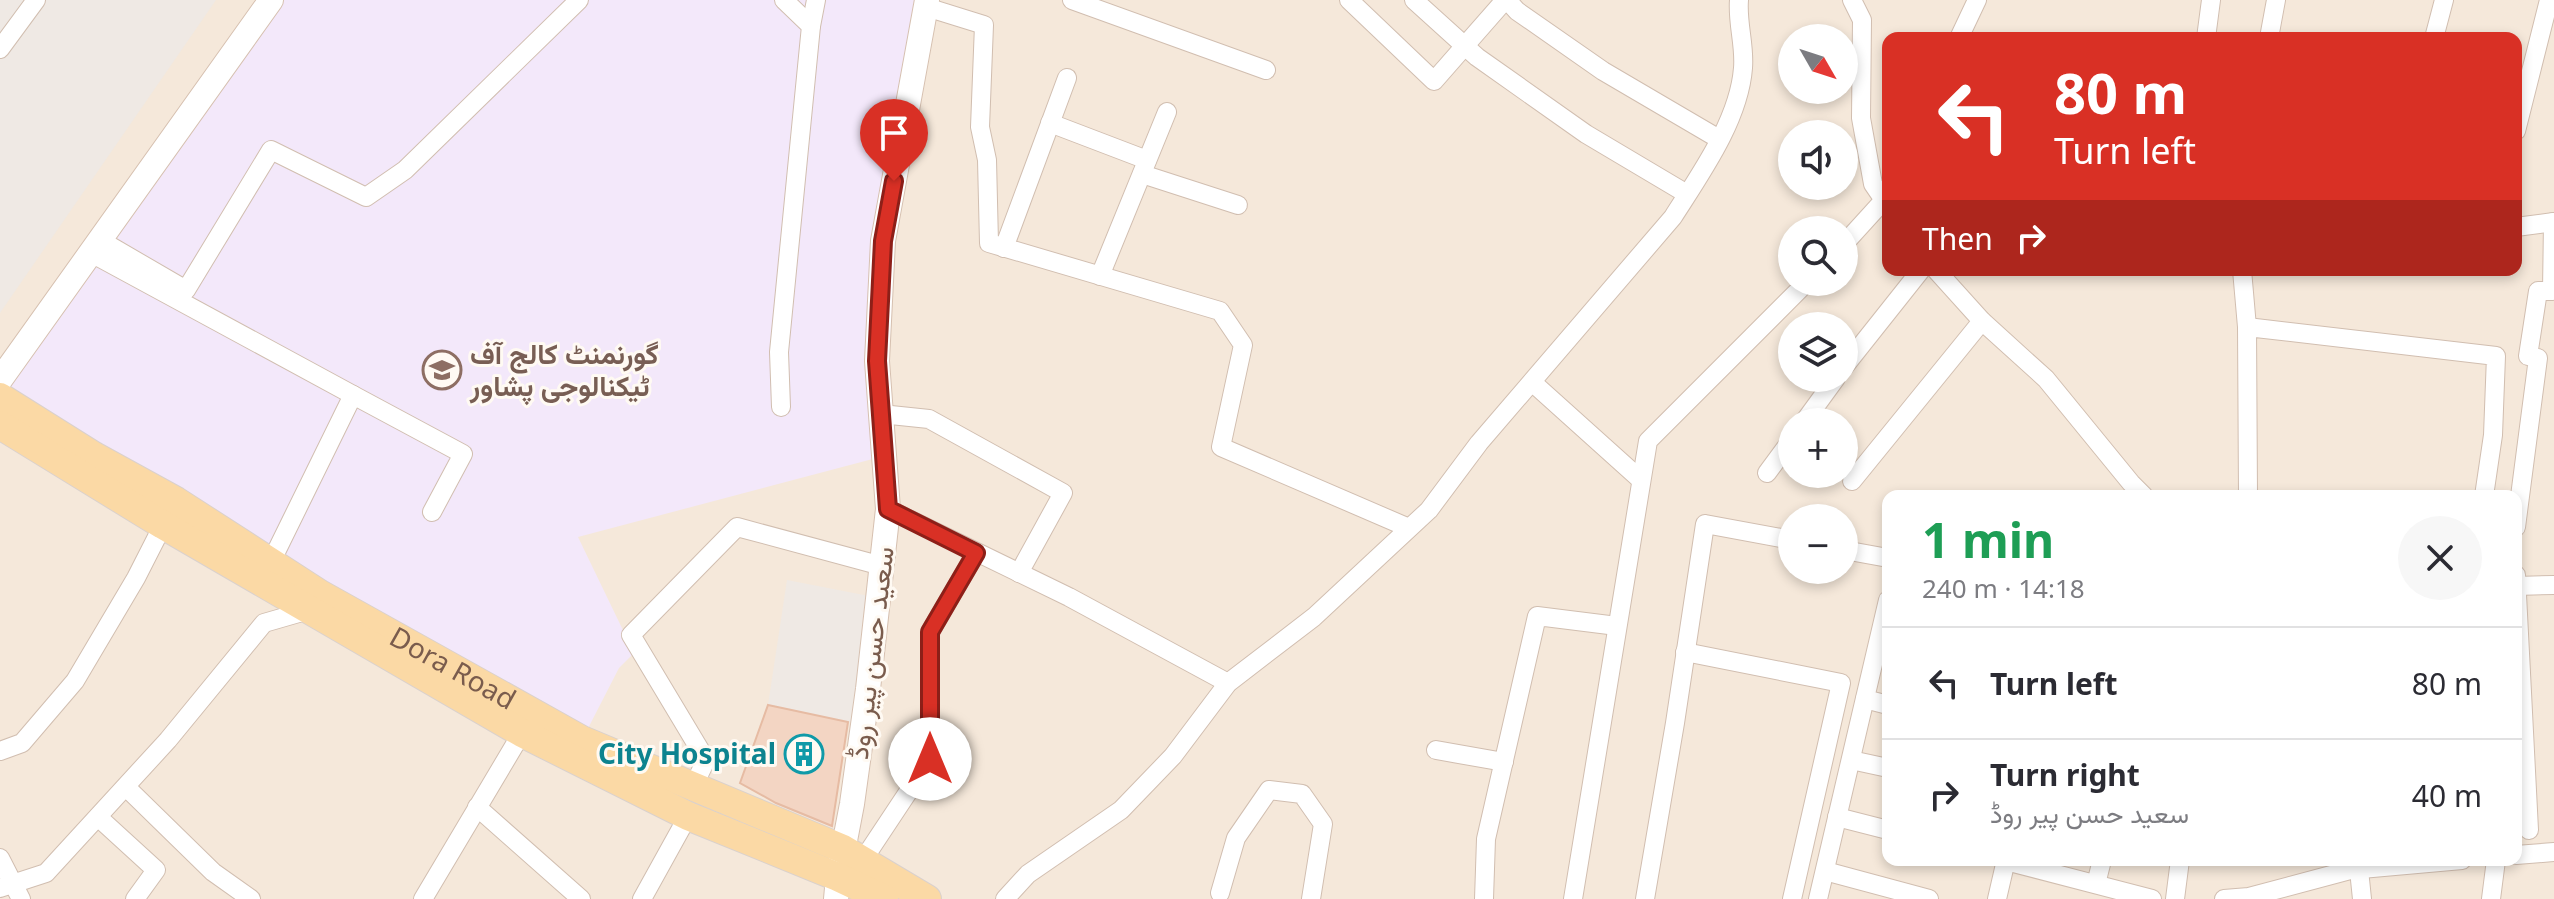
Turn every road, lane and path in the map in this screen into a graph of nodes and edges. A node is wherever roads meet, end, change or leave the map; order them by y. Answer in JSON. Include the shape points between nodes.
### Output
{"nodes":[{"id":1,"x":36,"y":0,"type":"edge"},
{"id":2,"x":271,"y":0,"type":"edge"},
{"id":3,"x":579,"y":0,"type":"edge"},
{"id":4,"x":784,"y":0,"type":"edge"},
{"id":5,"x":816,"y":0,"type":"edge"},
{"id":6,"x":1072,"y":0,"type":"edge"},
{"id":7,"x":1349,"y":0,"type":"edge"},
{"id":8,"x":1414,"y":0,"type":"edge"},
{"id":9,"x":1506,"y":0,"type":"edge"},
{"id":10,"x":1739,"y":0,"type":"edge"},
{"id":11,"x":1852,"y":0,"type":"edge"},
{"id":12,"x":1977,"y":0,"type":"edge"},
{"id":13,"x":2211,"y":0,"type":"edge"},
{"id":14,"x":2276,"y":0,"type":"edge"},
{"id":15,"x":2444,"y":0,"type":"edge"},
{"id":16,"x":2549,"y":0,"type":"edge"},
{"id":17,"x":926,"y":4,"type":"edge"},
{"id":18,"x":8,"y":22,"type":"edge"},
{"id":19,"x":811,"y":26,"type":"junction"},
{"id":20,"x":1962,"y":32,"type":"edge"},
{"id":21,"x":2207,"y":32,"type":"edge"},
{"id":22,"x":2270,"y":32,"type":"edge"},
{"id":23,"x":2436,"y":32,"type":"edge"},
{"id":24,"x":1464,"y":46,"type":"junction"},
{"id":25,"x":0,"y":49,"type":"edge"},
{"id":26,"x":1266,"y":70,"type":"dead end"},
{"id":27,"x":1067,"y":78,"type":"dead end"},
{"id":28,"x":2522,"y":107,"type":"edge"},
{"id":29,"x":1167,"y":112,"type":"dead end"},
{"id":30,"x":1050,"y":123,"type":"junction"},
{"id":31,"x":1719,"y":139,"type":"junction"},
{"id":32,"x":1144,"y":167,"type":"junction"},
{"id":33,"x":1687,"y":194,"type":"junction"},
{"id":34,"x":1882,"y":194,"type":"edge"},
{"id":35,"x":1238,"y":205,"type":"dead end"},
{"id":36,"x":1882,"y":205,"type":"edge"},
{"id":37,"x":2554,"y":222,"type":"edge"},
{"id":38,"x":2522,"y":226,"type":"edge"},
{"id":39,"x":1858,"y":230,"type":"edge"},
{"id":40,"x":95,"y":246,"type":"junction"},
{"id":41,"x":1004,"y":248,"type":"junction"},
{"id":42,"x":1100,"y":276,"type":"junction"},
{"id":43,"x":1916,"y":276,"type":"edge"},
{"id":44,"x":1941,"y":276,"type":"edge"},
{"id":45,"x":2243,"y":276,"type":"edge"},
{"id":46,"x":1793,"y":296,"type":"edge"},
{"id":47,"x":1982,"y":321,"type":"junction"},
{"id":48,"x":2247,"y":327,"type":"junction"},
{"id":49,"x":1858,"y":349,"type":"edge"},
{"id":50,"x":0,"y":380,"type":"edge"},
{"id":51,"x":1532,"y":382,"type":"junction"},
{"id":52,"x":353,"y":395,"type":"junction"},
{"id":53,"x":0,"y":397,"type":"edge"},
{"id":54,"x":781,"y":407,"type":"dead end"},
{"id":55,"x":881,"y":414,"type":"junction"},
{"id":56,"x":0,"y":425,"type":"edge"},
{"id":57,"x":1778,"y":458,"type":"edge"},
{"id":58,"x":1767,"y":473,"type":"dead end"},
{"id":59,"x":1858,"y":474,"type":"edge"},
{"id":60,"x":1641,"y":480,"type":"junction"},
{"id":61,"x":2129,"y":490,"type":"edge"},
{"id":62,"x":2248,"y":490,"type":"edge"},
{"id":63,"x":2485,"y":490,"type":"edge"},
{"id":64,"x":2521,"y":490,"type":"edge"},
{"id":65,"x":888,"y":509,"type":"junction"},
{"id":66,"x":432,"y":512,"type":"dead end"},
{"id":67,"x":170,"y":513,"type":"junction"},
{"id":68,"x":1409,"y":528,"type":"junction"},
{"id":69,"x":1778,"y":537,"type":"edge"},
{"id":70,"x":976,"y":553,"type":"junction"},
{"id":71,"x":1858,"y":553,"type":"edge"},
{"id":72,"x":1882,"y":557,"type":"edge"},
{"id":73,"x":271,"y":562,"type":"junction"},
{"id":74,"x":882,"y":566,"type":"junction"},
{"id":75,"x":1019,"y":573,"type":"junction"},
{"id":76,"x":2554,"y":585,"type":"edge"},
{"id":77,"x":2522,"y":586,"type":"edge"},
{"id":78,"x":315,"y":602,"type":"junction"},
{"id":79,"x":1617,"y":626,"type":"junction"},
{"id":80,"x":1882,"y":644,"type":"edge"},
{"id":81,"x":1685,"y":652,"type":"junction"},
{"id":82,"x":1228,"y":683,"type":"junction"},
{"id":83,"x":1865,"y":699,"type":"junction"},
{"id":84,"x":2522,"y":699,"type":"edge"},
{"id":85,"x":1882,"y":703,"type":"edge"},
{"id":86,"x":527,"y":723,"type":"junction"},
{"id":87,"x":1436,"y":750,"type":"dead end"},
{"id":88,"x":0,"y":751,"type":"edge"},
{"id":89,"x":1851,"y":760,"type":"junction"},
{"id":90,"x":1504,"y":762,"type":"junction"},
{"id":91,"x":1882,"y":767,"type":"edge"},
{"id":92,"x":126,"y":787,"type":"junction"},
{"id":93,"x":698,"y":789,"type":"junction"},
{"id":94,"x":477,"y":807,"type":"junction"},
{"id":95,"x":688,"y":816,"type":"junction"},
{"id":96,"x":98,"y":817,"type":"junction"},
{"id":97,"x":1837,"y":817,"type":"junction"},
{"id":98,"x":1882,"y":828,"type":"edge"},
{"id":99,"x":2529,"y":830,"type":"dead end"},
{"id":100,"x":2554,"y":852,"type":"edge"},
{"id":101,"x":853,"y":854,"type":"junction"},
{"id":102,"x":2522,"y":855,"type":"edge"},
{"id":103,"x":0,"y":858,"type":"edge"},
{"id":104,"x":2004,"y":866,"type":"edge"},
{"id":105,"x":2028,"y":866,"type":"edge"},
{"id":106,"x":2100,"y":866,"type":"edge"},
{"id":107,"x":2179,"y":866,"type":"edge"},
{"id":108,"x":2351,"y":866,"type":"edge"},
{"id":109,"x":2358,"y":866,"type":"edge"},
{"id":110,"x":2495,"y":866,"type":"edge"},
{"id":111,"x":1825,"y":871,"type":"junction"},
{"id":112,"x":2096,"y":884,"type":"junction"},
{"id":113,"x":837,"y":888,"type":"edge"},
{"id":114,"x":12,"y":890,"type":"edge"},
{"id":115,"x":1220,"y":893,"type":"dead end"},
{"id":116,"x":135,"y":899,"type":"edge"},
{"id":117,"x":251,"y":899,"type":"edge"},
{"id":118,"x":423,"y":899,"type":"edge"},
{"id":119,"x":581,"y":899,"type":"edge"},
{"id":120,"x":642,"y":899,"type":"edge"},
{"id":121,"x":884,"y":899,"type":"edge"},
{"id":122,"x":927,"y":899,"type":"edge"},
{"id":123,"x":1005,"y":899,"type":"edge"},
{"id":124,"x":1311,"y":899,"type":"edge"},
{"id":125,"x":1484,"y":899,"type":"edge"},
{"id":126,"x":1573,"y":899,"type":"edge"},
{"id":127,"x":1645,"y":899,"type":"edge"},
{"id":128,"x":1792,"y":899,"type":"edge"},
{"id":129,"x":1818,"y":899,"type":"edge"},
{"id":130,"x":1929,"y":899,"type":"edge"},
{"id":131,"x":1997,"y":899,"type":"edge"},
{"id":132,"x":2152,"y":899,"type":"edge"},
{"id":133,"x":2175,"y":899,"type":"edge"},
{"id":134,"x":2224,"y":899,"type":"edge"},
{"id":135,"x":2362,"y":899,"type":"edge"},
{"id":136,"x":2491,"y":899,"type":"edge"}],
"edges":[{"from":1,"to":18,"type":"street"},
{"from":2,"to":40,"type":"street"},
{"from":3,"to":40,"type":"street","via":[[405,170],[366,197],[271,150],[186,290]]},
{"from":4,"to":19,"type":"street"},
{"from":5,"to":19,"type":"street"},
{"from":6,"to":26,"type":"street"},
{"from":7,"to":24,"type":"street","via":[[1434,81]]},
{"from":8,"to":24,"type":"street"},
{"from":9,"to":24,"type":"street"},
{"from":9,"to":31,"type":"street","via":[[1603,71]]},
{"from":10,"to":31,"type":"street","via":[[1743,66],[1735,109]]},
{"from":11,"to":34,"type":"street","via":[[1862,20],[1861,118],[1873,184]]},
{"from":12,"to":20,"type":"street"},
{"from":13,"to":21,"type":"street"},
{"from":14,"to":22,"type":"street"},
{"from":15,"to":23,"type":"street"},
{"from":16,"to":28,"type":"street"},
{"from":17,"to":41,"type":"street","via":[[984,25],[980,127],[987,160],[989,243]]},
{"from":17,"to":55,"type":"street","name":"سعید حسن پیر روڈ","via":[[883,241],[877,361]]},
{"from":18,"to":25,"type":"street"},
{"from":19,"to":54,"type":"street","via":[[779,352]]},
{"from":24,"to":33,"type":"street","via":[[1586,134]]},
{"from":27,"to":30,"type":"street"},
{"from":29,"to":32,"type":"street"},
{"from":30,"to":32,"type":"street"},
{"from":30,"to":41,"type":"street"},
{"from":31,"to":33,"type":"street"},
{"from":32,"to":35,"type":"street"},
{"from":32,"to":42,"type":"street"},
{"from":33,"to":51,"type":"street"},
{"from":36,"to":39,"type":"street"},
{"from":37,"to":38,"type":"street"},
{"from":37,"to":64,"type":"street","via":[[2552,291],[2538,291],[2528,356],[2538,358]]},
{"from":40,"to":50,"type":"street"},
{"from":40,"to":52,"type":"street"},
{"from":41,"to":42,"type":"street"},
{"from":42,"to":68,"type":"street","via":[[1220,311],[1243,345],[1221,447]]},
{"from":43,"to":49,"type":"street"},
{"from":44,"to":47,"type":"street"},
{"from":45,"to":48,"type":"street"},
{"from":46,"to":60,"type":"street","via":[[1648,441]]},
{"from":47,"to":59,"type":"street"},
{"from":47,"to":61,"type":"street","via":[[2046,379]]},
{"from":48,"to":62,"type":"street"},
{"from":48,"to":63,"type":"street","via":[[2496,356]]},
{"from":51,"to":60,"type":"street"},
{"from":51,"to":68,"type":"street"},
{"from":52,"to":66,"type":"street","via":[[463,454]]},
{"from":52,"to":73,"type":"street"},
{"from":53,"to":67,"type":"main road","name":"Dora Road","via":[[94,456]]},
{"from":55,"to":65,"type":"street","name":"سعید حسن پیر روڈ"},
{"from":55,"to":75,"type":"street","via":[[929,419],[1063,493]]},
{"from":56,"to":67,"type":"main road"},
{"from":57,"to":58,"type":"street"},
{"from":60,"to":79,"type":"street"},
{"from":65,"to":70,"type":"street"},
{"from":65,"to":74,"type":"street","name":"سعید حسن پیر روڈ"},
{"from":67,"to":73,"type":"main road","name":"Dora Road"},
{"from":67,"to":78,"type":"main road"},
{"from":67,"to":88,"type":"street","via":[[75,681],[22,743]]},
{"from":68,"to":82,"type":"street","via":[[1314,617]]},
{"from":69,"to":81,"type":"street","via":[[1705,524]]},
{"from":70,"to":75,"type":"street"},
{"from":70,"to":101,"type":"street","via":[[930,632],[930,759]]},
{"from":71,"to":72,"type":"street"},
{"from":73,"to":78,"type":"main road","name":"Dora Road"},
{"from":74,"to":93,"type":"street","via":[[737,527],[631,635],[706,760]]},
{"from":74,"to":101,"type":"street","name":"سعید حسن پیر روڈ","via":[[852,804]]},
{"from":75,"to":82,"type":"street"},
{"from":76,"to":77,"type":"street"},
{"from":78,"to":86,"type":"main road","name":"Dora Road"},
{"from":78,"to":92,"type":"street","via":[[264,623]]},
{"from":79,"to":90,"type":"street","via":[[1537,616]]},
{"from":79,"to":126,"type":"street"},
{"from":80,"to":83,"type":"street"},
{"from":81,"to":127,"type":"street"},
{"from":81,"to":128,"type":"street","via":[[1841,683]]},
{"from":82,"to":123,"type":"street","via":[[1173,756],[1121,810],[1028,874]]},
{"from":83,"to":85,"type":"street"},
{"from":83,"to":89,"type":"street"},
{"from":84,"to":99,"type":"street"},
{"from":86,"to":93,"type":"main road","name":"Dora Road"},
{"from":86,"to":94,"type":"street"},
{"from":86,"to":95,"type":"main road"},
{"from":87,"to":90,"type":"street"},
{"from":89,"to":91,"type":"street"},
{"from":89,"to":97,"type":"street"},
{"from":90,"to":125,"type":"street","via":[[1486,839]]},
{"from":92,"to":96,"type":"street"},
{"from":92,"to":117,"type":"street","via":[[213,872]]},
{"from":93,"to":95,"type":"main road"},
{"from":93,"to":101,"type":"main road","name":"Dora Road"},
{"from":94,"to":118,"type":"street"},
{"from":94,"to":119,"type":"street"},
{"from":95,"to":113,"type":"main road"},
{"from":95,"to":120,"type":"street"},
{"from":96,"to":114,"type":"street","via":[[46,873]]},
{"from":96,"to":116,"type":"street","via":[[156,870]]},
{"from":97,"to":98,"type":"street"},
{"from":97,"to":111,"type":"street"},
{"from":100,"to":102,"type":"street"},
{"from":101,"to":113,"type":"street","name":"سعید حسن پیر روڈ"},
{"from":101,"to":122,"type":"main road","name":"Dora Road"},
{"from":103,"to":114,"type":"street"},
{"from":104,"to":131,"type":"street"},
{"from":105,"to":112,"type":"street"},
{"from":106,"to":112,"type":"street"},
{"from":107,"to":133,"type":"street"},
{"from":108,"to":134,"type":"street","via":[[2249,897]]},
{"from":109,"to":135,"type":"street"},
{"from":110,"to":136,"type":"street"},
{"from":111,"to":129,"type":"street"},
{"from":111,"to":130,"type":"street"},
{"from":112,"to":132,"type":"street"},
{"from":113,"to":121,"type":"main road"},
{"from":115,"to":124,"type":"street","via":[[1236,838],[1269,790],[1302,794],[1323,824]]}]}
